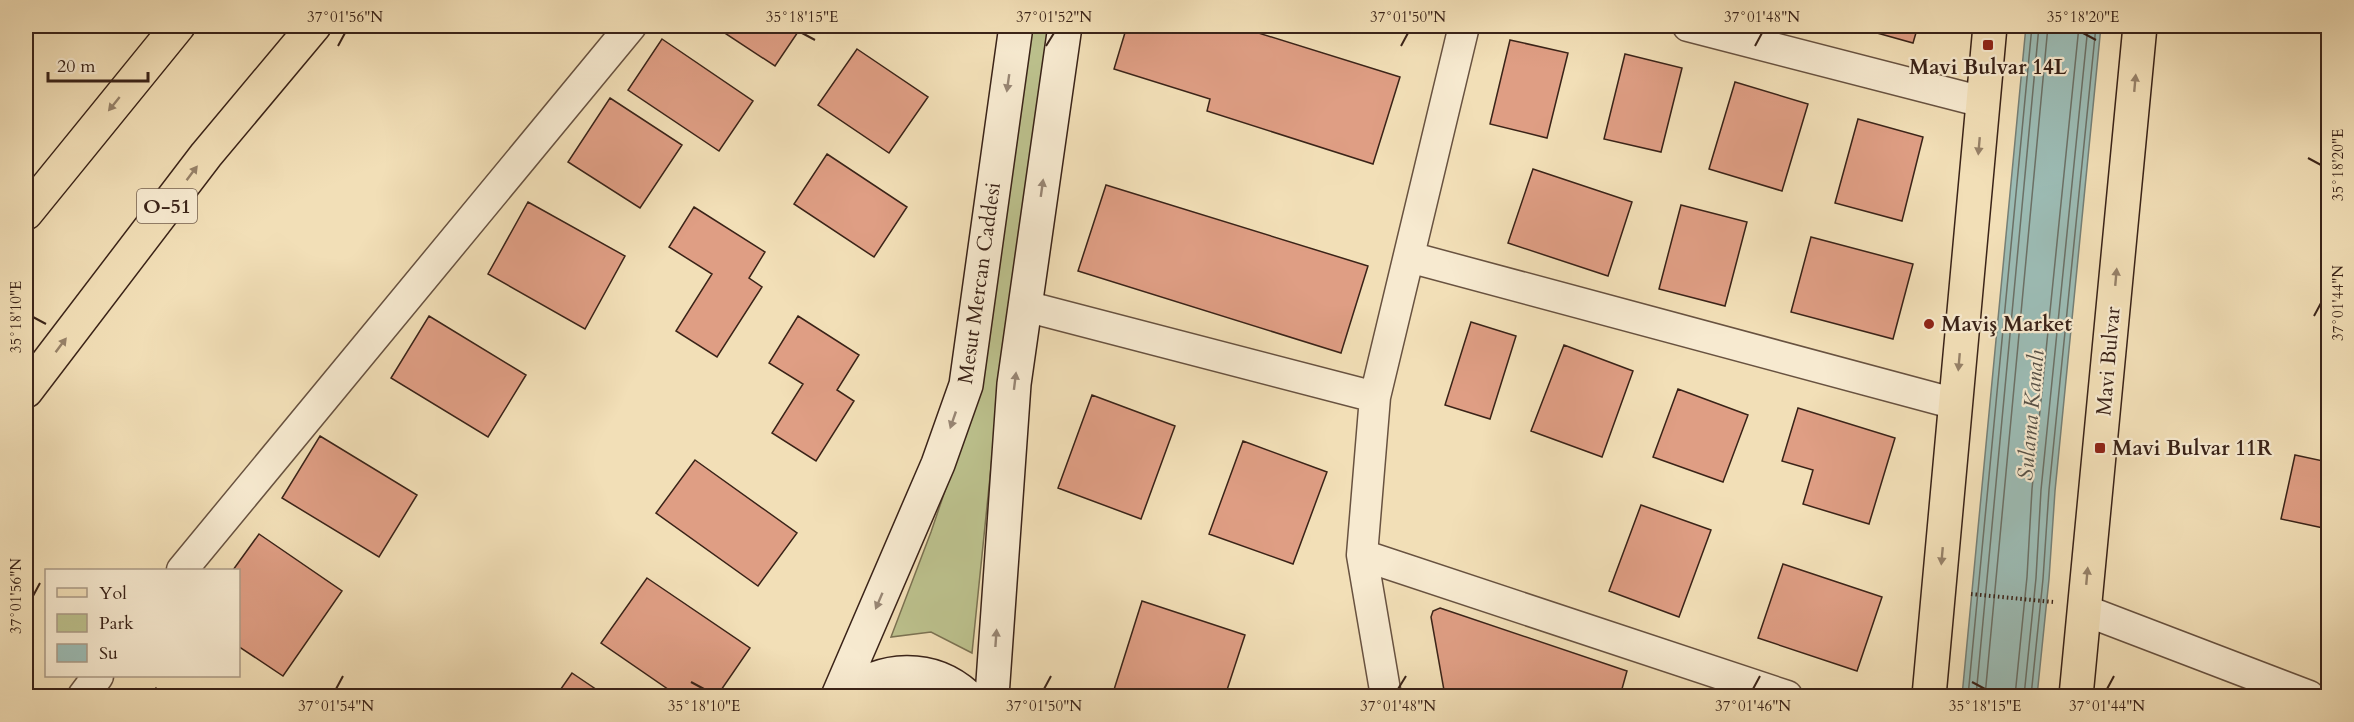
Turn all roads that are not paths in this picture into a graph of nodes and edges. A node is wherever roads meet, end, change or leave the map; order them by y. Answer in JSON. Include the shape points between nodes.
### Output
{"nodes":[{"id":1,"x":178,"y":26,"type":"edge"},
{"id":2,"x":314,"y":26,"type":"edge"},
{"id":3,"x":632,"y":26,"type":"edge"},
{"id":4,"x":1016,"y":26,"type":"edge"},
{"id":5,"x":1065,"y":26,"type":"edge"},
{"id":6,"x":1464,"y":26,"type":"edge"},
{"id":7,"x":1688,"y":26,"type":"edge"},
{"id":8,"x":1990,"y":26,"type":"edge"},
{"id":9,"x":2140,"y":26,"type":"edge"},
{"id":10,"x":1983,"y":102,"type":"junction"},
{"id":11,"x":26,"y":213,"type":"edge"},
{"id":12,"x":1408,"y":257,"type":"junction"},
{"id":13,"x":1025,"y":306,"type":"junction"},
{"id":14,"x":26,"y":391,"type":"edge"},
{"id":15,"x":1375,"y":397,"type":"junction"},
{"id":16,"x":1956,"y":404,"type":"junction"},
{"id":17,"x":1362,"y":555,"type":"junction"},
{"id":18,"x":183,"y":569,"type":"edge"},
{"id":19,"x":2072,"y":606,"type":"junction"},
{"id":20,"x":97,"y":677,"type":"edge"},
{"id":21,"x":83,"y":696,"type":"edge"},
{"id":22,"x":838,"y":696,"type":"edge"},
{"id":23,"x":846,"y":696,"type":"edge"},
{"id":24,"x":967,"y":696,"type":"edge"},
{"id":25,"x":992,"y":696,"type":"edge"},
{"id":26,"x":1386,"y":696,"type":"edge"},
{"id":27,"x":1787,"y":696,"type":"edge"},
{"id":28,"x":1929,"y":696,"type":"edge"},
{"id":29,"x":2076,"y":696,"type":"edge"},
{"id":30,"x":2309,"y":696,"type":"edge"}],
"edges":[{"from":1,"to":11,"type":"main road","one_way":true},
{"from":14,"to":2,"type":"main road","number":"O-51","one_way":true,"via":[[206,155]]},
{"from":3,"to":18,"type":"street"},
{"from":4,"to":22,"type":"main road","name":"Mesut Mercan Caddesi","one_way":true,"via":[[966,385],[938,464]]},
{"from":13,"to":5,"type":"main road","one_way":true},
{"from":6,"to":12,"type":"street"},
{"from":7,"to":10,"type":"street"},
{"from":8,"to":10,"type":"main road"},
{"from":19,"to":9,"type":"main road","name":"Mavi Bulvar","one_way":true},
{"from":10,"to":16,"type":"main road","one_way":true},
{"from":12,"to":15,"type":"street"},
{"from":12,"to":16,"type":"street"},
{"from":13,"to":15,"type":"street"},
{"from":25,"to":13,"type":"main road","one_way":true,"via":[[1014,384]]},
{"from":15,"to":17,"type":"street"},
{"from":16,"to":28,"type":"main road","one_way":true},
{"from":17,"to":26,"type":"street"},
{"from":17,"to":27,"type":"street"},
{"from":19,"to":29,"type":"main road","name":"Mavi Bulvar"},
{"from":19,"to":30,"type":"street"},
{"from":20,"to":21,"type":"street"},
{"from":23,"to":24,"type":"main road","via":[[871,679],[898,672],[927,674],[954,685]]}]}
